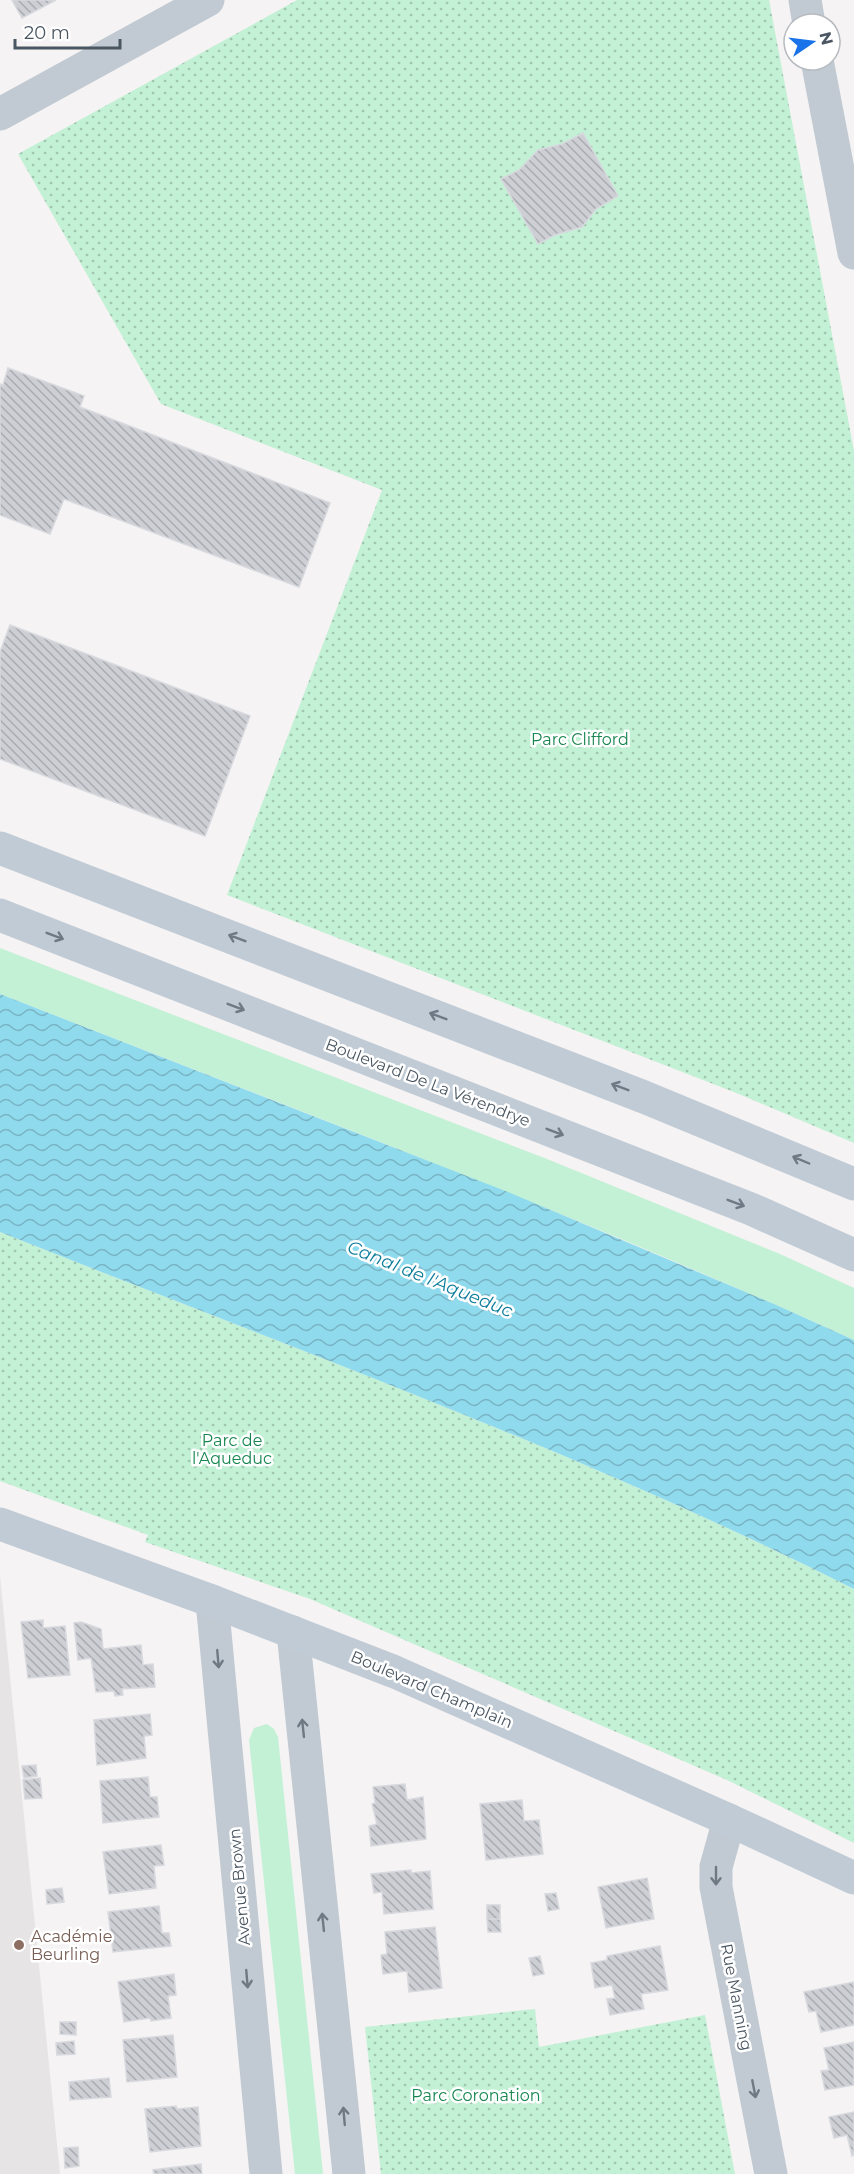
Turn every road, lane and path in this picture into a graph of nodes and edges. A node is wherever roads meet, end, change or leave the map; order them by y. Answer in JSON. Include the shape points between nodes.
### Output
{"nodes":[{"id":1,"x":208,"y":0,"type":"edge"},
{"id":2,"x":819,"y":72,"type":"edge"},
{"id":3,"x":0,"y":114,"type":"edge"},
{"id":4,"x":854,"y":253,"type":"edge"},
{"id":5,"x":0,"y":848,"type":"edge"},
{"id":6,"x":0,"y":915,"type":"edge"},
{"id":7,"x":854,"y":1184,"type":"edge"},
{"id":8,"x":854,"y":1255,"type":"edge"},
{"id":9,"x":0,"y":1524,"type":"edge"},
{"id":10,"x":212,"y":1601,"type":"junction"},
{"id":11,"x":293,"y":1632,"type":"junction"},
{"id":12,"x":729,"y":1820,"type":"junction"},
{"id":13,"x":854,"y":1878,"type":"edge"},
{"id":14,"x":267,"y":2174,"type":"edge"},
{"id":15,"x":349,"y":2174,"type":"edge"},
{"id":16,"x":771,"y":2174,"type":"edge"}],
"edges":[{"from":1,"to":3,"type":"street"},
{"from":2,"to":4,"type":"street"},
{"from":7,"to":5,"type":"main road","one_way":true,"via":[[644,1097]]},
{"from":6,"to":8,"type":"main road","name":"Boulevard De La Vérendrye","one_way":true,"via":[[751,1209]]},
{"from":9,"to":10,"type":"main road","name":"Boulevard Champlain"},
{"from":10,"to":11,"type":"main road","name":"Boulevard Champlain"},
{"from":10,"to":14,"type":"street","name":"Avenue Brown","one_way":true},
{"from":11,"to":12,"type":"main road","name":"Boulevard Champlain","via":[[395,1672]]},
{"from":15,"to":11,"type":"street","one_way":true},
{"from":12,"to":13,"type":"main road","name":"Boulevard Champlain"},
{"from":12,"to":16,"type":"street","name":"Rue Manning","one_way":true,"via":[[716,1867],[716,1887]]}]}
